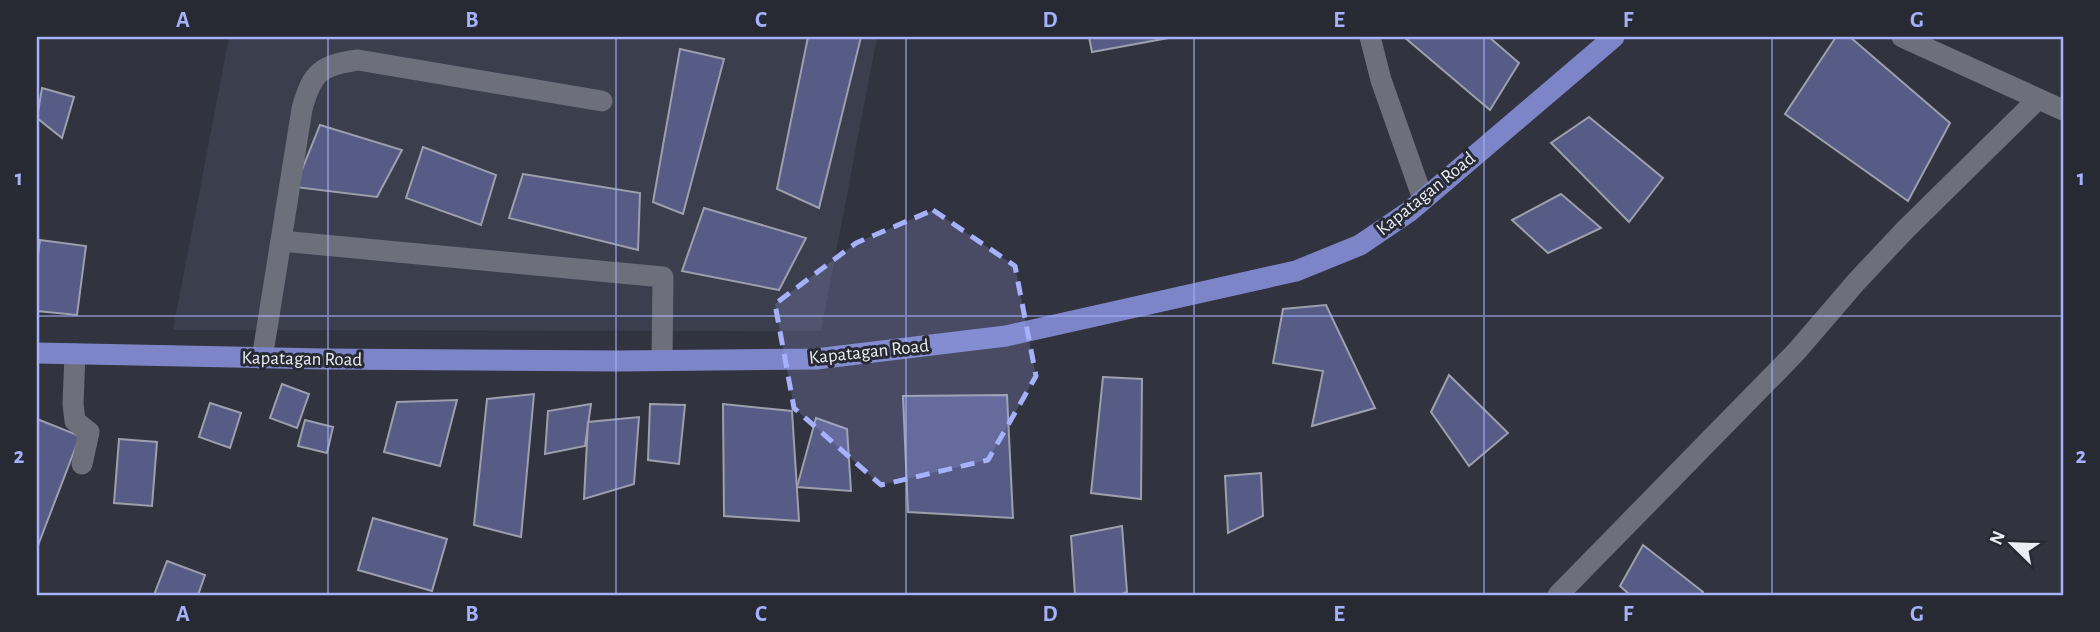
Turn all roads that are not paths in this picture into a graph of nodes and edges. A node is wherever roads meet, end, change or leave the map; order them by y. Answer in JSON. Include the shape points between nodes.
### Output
{"nodes":[{"id":1,"x":1370,"y":37,"type":"edge"},
{"id":2,"x":1614,"y":37,"type":"edge"},
{"id":3,"x":1902,"y":37,"type":"edge"},
{"id":4,"x":2038,"y":99,"type":"junction"},
{"id":5,"x":602,"y":102,"type":"dead end"},
{"id":6,"x":2063,"y":110,"type":"edge"},
{"id":7,"x":1423,"y":199,"type":"junction"},
{"id":8,"x":281,"y":241,"type":"junction"},
{"id":9,"x":37,"y":353,"type":"edge"},
{"id":10,"x":75,"y":354,"type":"junction"},
{"id":11,"x":262,"y":359,"type":"junction"},
{"id":12,"x":662,"y":360,"type":"junction"},
{"id":13,"x":82,"y":464,"type":"dead end"},
{"id":14,"x":1558,"y":595,"type":"edge"}],
"edges":[{"from":1,"to":7,"type":"street"},
{"from":2,"to":7,"type":"main road","name":"Kapatagan Road"},
{"from":3,"to":4,"type":"street"},
{"from":4,"to":6,"type":"street"},
{"from":4,"to":14,"type":"street","via":[[1905,230],[1796,352]]},
{"from":5,"to":8,"type":"street","via":[[358,60],[333,64],[308,88]]},
{"from":7,"to":12,"type":"main road","name":"Kapatagan Road","via":[[1360,245],[1296,271],[1006,336],[816,359]]},
{"from":8,"to":11,"type":"street"},
{"from":8,"to":12,"type":"street","via":[[663,277]]},
{"from":9,"to":10,"type":"main road","name":"Kapatagan Road"},
{"from":10,"to":11,"type":"main road","name":"Kapatagan Road"},
{"from":10,"to":13,"type":"street","via":[[75,421],[89,432]]},
{"from":11,"to":12,"type":"main road","name":"Kapatagan Road"}]}
